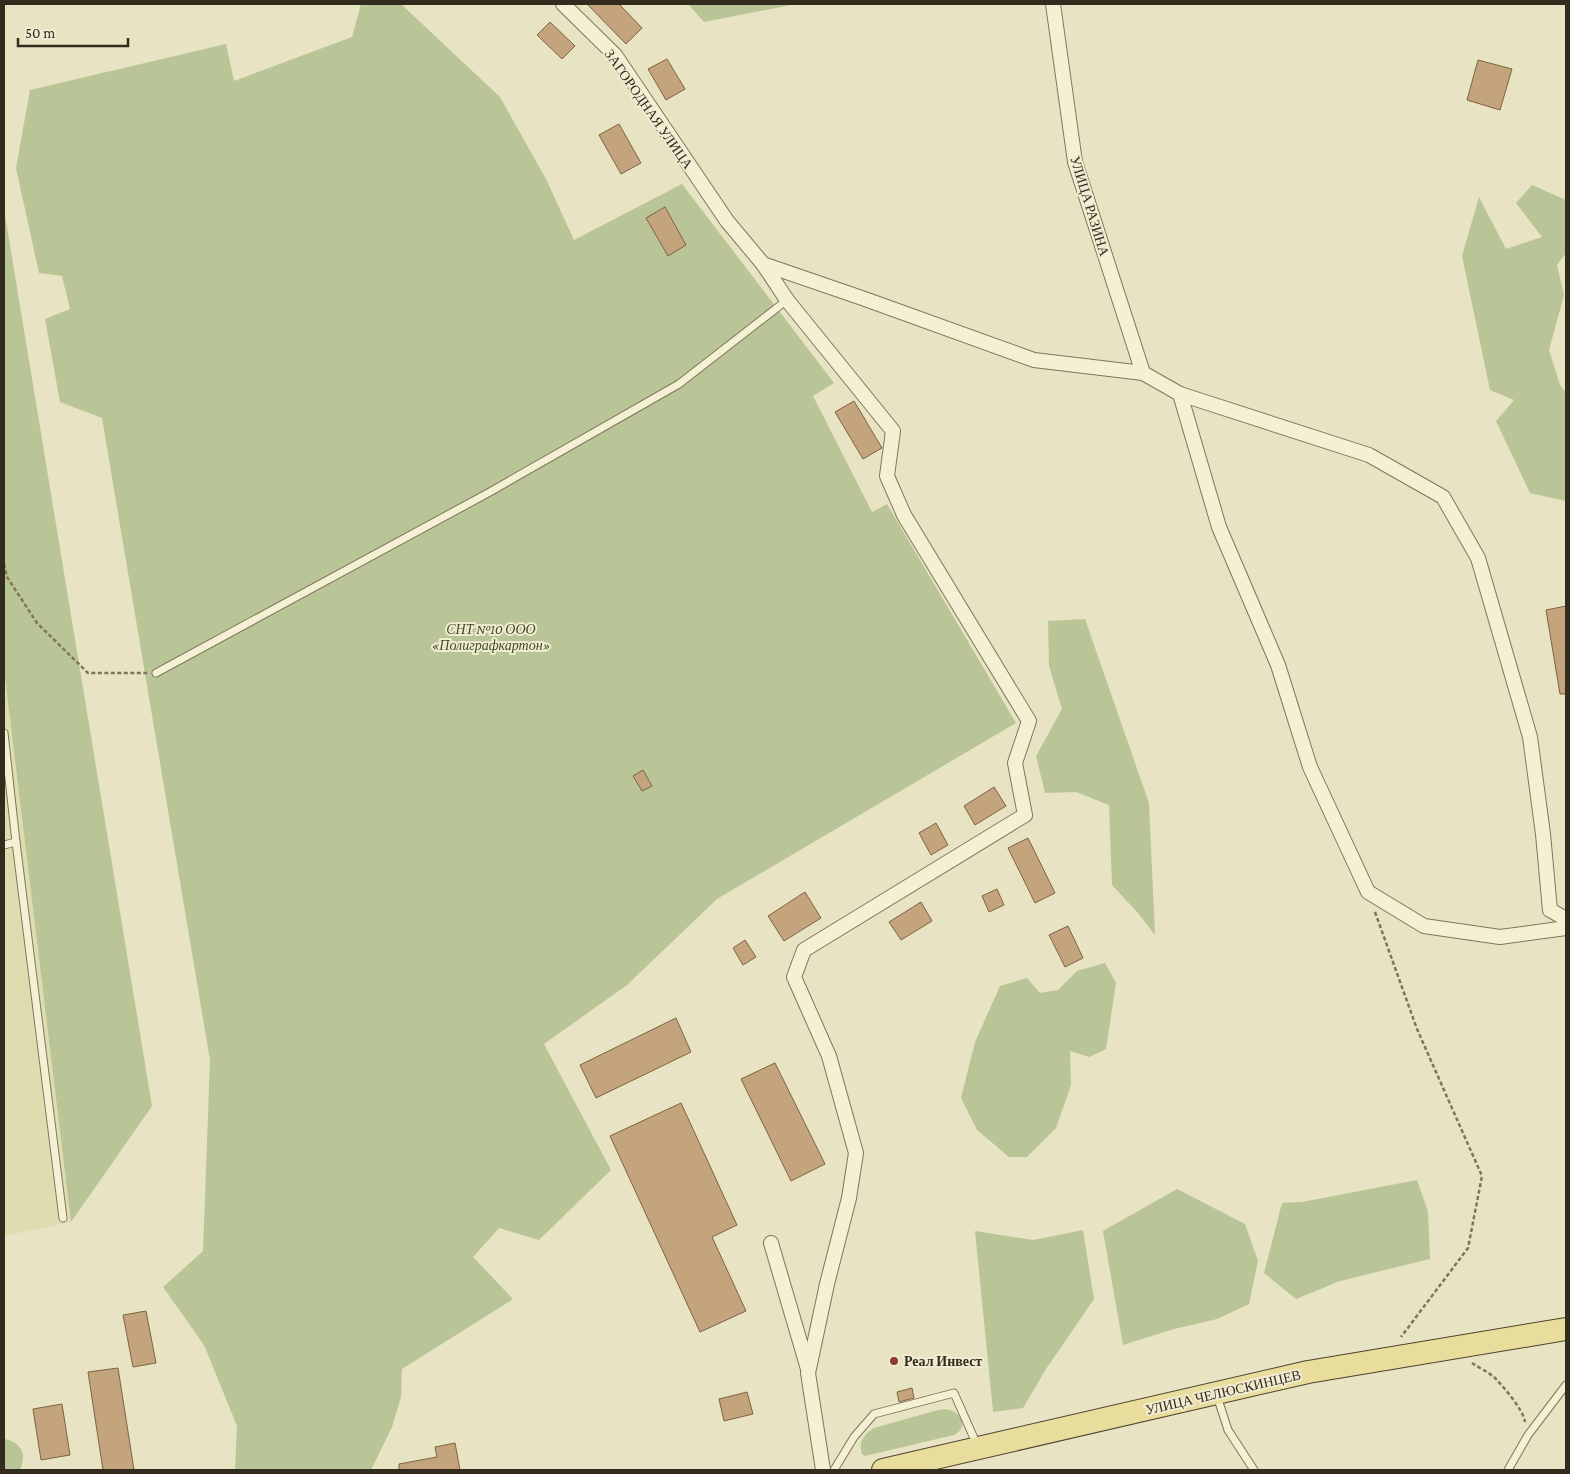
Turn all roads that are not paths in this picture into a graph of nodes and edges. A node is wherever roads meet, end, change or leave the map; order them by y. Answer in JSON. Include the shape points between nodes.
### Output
{"nodes":[{"id":1,"x":563,"y":4,"type":"edge"},
{"id":2,"x":1054,"y":4,"type":"edge"},
{"id":3,"x":763,"y":264,"type":"junction"},
{"id":4,"x":787,"y":300,"type":"junction"},
{"id":5,"x":1143,"y":373,"type":"junction"},
{"id":6,"x":1180,"y":394,"type":"junction"},
{"id":7,"x":156,"y":673,"type":"road end"},
{"id":8,"x":4,"y":732,"type":"edge"},
{"id":9,"x":16,"y":842,"type":"junction"},
{"id":10,"x":4,"y":845,"type":"edge"},
{"id":11,"x":1566,"y":919,"type":"edge"},
{"id":12,"x":1566,"y":928,"type":"edge"},
{"id":13,"x":63,"y":1218,"type":"dead end"},
{"id":14,"x":771,"y":1243,"type":"dead end"},
{"id":15,"x":1566,"y":1329,"type":"edge"},
{"id":16,"x":808,"y":1372,"type":"junction"},
{"id":17,"x":1566,"y":1385,"type":"edge"},
{"id":18,"x":1216,"y":1393,"type":"junction"},
{"id":19,"x":978,"y":1448,"type":"junction"},
{"id":20,"x":823,"y":1470,"type":"edge"},
{"id":21,"x":834,"y":1470,"type":"edge"},
{"id":22,"x":883,"y":1470,"type":"edge"},
{"id":23,"x":1254,"y":1470,"type":"edge"},
{"id":24,"x":1508,"y":1470,"type":"edge"}],
"edges":[{"from":1,"to":3,"type":"street","name":"ЗАГОРОДНАЯ УЛИЦА","via":[[614,55],[727,221]]},
{"from":2,"to":5,"type":"street","name":"УЛИЦА РАЗИНА","via":[[1075,162]]},
{"from":3,"to":4,"type":"street","name":"ЗАГОРОДНАЯ УЛИЦА"},
{"from":3,"to":5,"type":"street","via":[[1034,360]]},
{"from":4,"to":7,"type":"lane","via":[[679,384],[488,493]]},
{"from":4,"to":16,"type":"street","name":"ЗАГОРОДНАЯ УЛИЦА","via":[[893,431],[887,476],[904,515],[1029,721],[1015,763],[1025,815],[804,950],[794,976],[829,1056],[856,1153],[849,1198]]},
{"from":5,"to":6,"type":"street"},
{"from":6,"to":11,"type":"street","via":[[1369,455],[1443,497],[1478,558],[1530,736],[1550,910]]},
{"from":6,"to":12,"type":"street","via":[[1219,527],[1278,665],[1310,767],[1368,892],[1424,926],[1500,937]]},
{"from":8,"to":9,"type":"lane"},
{"from":9,"to":10,"type":"lane"},
{"from":9,"to":13,"type":"lane"},
{"from":14,"to":16,"type":"street"},
{"from":15,"to":18,"type":"main road","name":"УЛИЦА ЧЕЛЮСКИНЦЕВ","via":[[1308,1372]]},
{"from":16,"to":20,"type":"street"},
{"from":17,"to":24,"type":"lane","via":[[1528,1436]]},
{"from":18,"to":19,"type":"main road","name":"УЛИЦА ЧЕЛЮСКИНЦЕВ"},
{"from":18,"to":23,"type":"lane","via":[[1228,1430]]},
{"from":19,"to":21,"type":"lane","via":[[954,1393],[874,1414],[854,1437]]},
{"from":19,"to":22,"type":"main road","name":"УЛИЦА ЧЕЛЮСКИНЦЕВ"}]}
